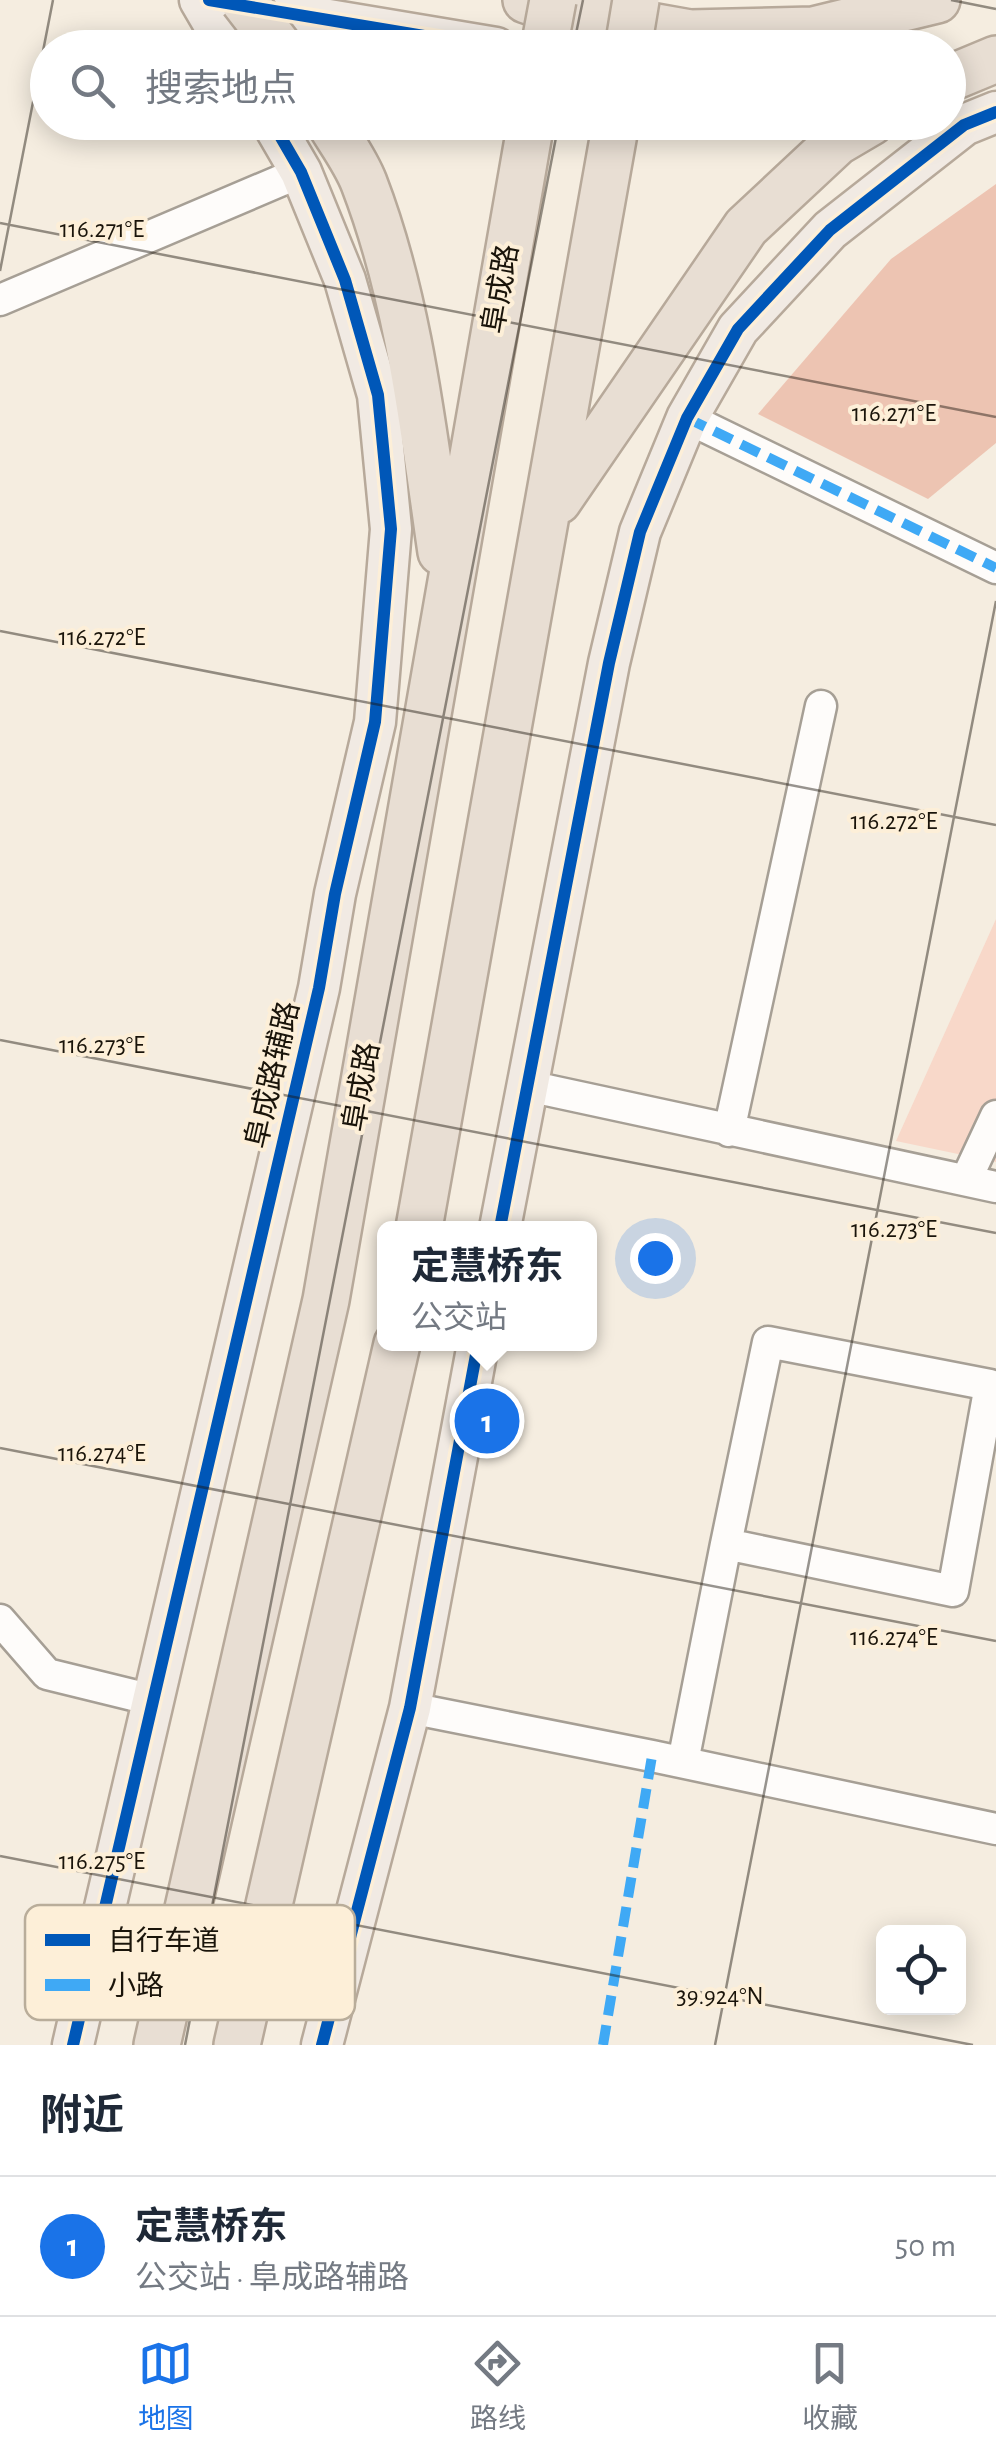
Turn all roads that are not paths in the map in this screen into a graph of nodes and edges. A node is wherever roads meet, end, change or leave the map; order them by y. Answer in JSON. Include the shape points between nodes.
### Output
{"nodes":[{"id":1,"x":200,"y":0,"type":"edge"},
{"id":2,"x":209,"y":0,"type":"edge"},
{"id":3,"x":242,"y":0,"type":"edge"},
{"id":4,"x":526,"y":0,"type":"edge"},
{"id":5,"x":553,"y":0,"type":"edge"},
{"id":6,"x":636,"y":0,"type":"edge"},
{"id":7,"x":937,"y":0,"type":"edge"},
{"id":8,"x":218,"y":30,"type":"edge"},
{"id":9,"x":266,"y":30,"type":"edge"},
{"id":10,"x":388,"y":30,"type":"edge"},
{"id":11,"x":547,"y":30,"type":"edge"},
{"id":12,"x":631,"y":30,"type":"edge"},
{"id":13,"x":678,"y":30,"type":"edge"},
{"id":14,"x":813,"y":30,"type":"edge"},
{"id":15,"x":996,"y":59,"type":"edge"},
{"id":16,"x":966,"y":72,"type":"edge"},
{"id":17,"x":282,"y":140,"type":"edge"},
{"id":18,"x":340,"y":140,"type":"edge"},
{"id":19,"x":528,"y":140,"type":"edge"},
{"id":20,"x":613,"y":140,"type":"edge"},
{"id":21,"x":840,"y":140,"type":"edge"},
{"id":22,"x":945,"y":140,"type":"edge"},
{"id":23,"x":301,"y":172,"type":"junction"},
{"id":24,"x":0,"y":300,"type":"edge"},
{"id":25,"x":686,"y":418,"type":"junction"},
{"id":26,"x":548,"y":515,"type":"junction"},
{"id":27,"x":996,"y":568,"type":"edge"},
{"id":28,"x":446,"y":594,"type":"junction"},
{"id":29,"x":821,"y":706,"type":"dead end"},
{"id":30,"x":528,"y":1086,"type":"junction"},
{"id":31,"x":996,"y":1116,"type":"edge"},
{"id":32,"x":728,"y":1131,"type":"junction"},
{"id":33,"x":981,"y":1183,"type":"edge"},
{"id":34,"x":420,"y":1221,"type":"edge"},
{"id":35,"x":501,"y":1221,"type":"edge"},
{"id":36,"x":395,"y":1351,"type":"edge"},
{"id":37,"x":477,"y":1351,"type":"edge"},
{"id":38,"x":726,"y":1544,"type":"junction"},
{"id":39,"x":0,"y":1620,"type":"edge"},
{"id":40,"x":153,"y":1700,"type":"junction"},
{"id":41,"x":410,"y":1708,"type":"junction"},
{"id":42,"x":683,"y":1762,"type":"junction"},
{"id":43,"x":996,"y":1829,"type":"edge"},
{"id":44,"x":105,"y":1905,"type":"edge"},
{"id":45,"x":188,"y":1905,"type":"edge"},
{"id":46,"x":269,"y":1905,"type":"edge"},
{"id":47,"x":355,"y":1919,"type":"edge"},
{"id":48,"x":79,"y":2020,"type":"edge"},
{"id":49,"x":162,"y":2020,"type":"edge"},
{"id":50,"x":243,"y":2020,"type":"edge"},
{"id":51,"x":329,"y":2020,"type":"edge"},
{"id":52,"x":73,"y":2045,"type":"edge"},
{"id":53,"x":156,"y":2045,"type":"edge"},
{"id":54,"x":237,"y":2045,"type":"edge"},
{"id":55,"x":322,"y":2045,"type":"edge"}],
"edges":[{"from":1,"to":8,"type":"main road"},
{"from":2,"to":10,"type":"main road"},
{"from":3,"to":9,"type":"highway","bridge":true},
{"from":4,"to":13,"type":"highway","bridge":true},
{"from":5,"to":11,"type":"highway","bridge":true},
{"from":6,"to":12,"type":"highway","bridge":true},
{"from":7,"to":14,"type":"highway","bridge":true},
{"from":15,"to":16,"type":"highway"},
{"from":17,"to":23,"type":"main road","name":"阜成路辅路"},
{"from":18,"to":28,"type":"highway","via":[[363,180],[394,281],[420,405]]},
{"from":19,"to":28,"type":"highway","name":"阜成路"},
{"from":20,"to":26,"type":"highway"},
{"from":21,"to":26,"type":"highway","via":[[746,227]]},
{"from":22,"to":25,"type":"main road","via":[[830,230],[738,329]]},
{"from":23,"to":24,"type":"street"},
{"from":23,"to":40,"type":"main road","name":"阜成路辅路","via":[[345,280],[378,395],[391,530],[375,722]]},
{"from":25,"to":27,"type":"street"},
{"from":25,"to":30,"type":"main road","via":[[640,532]]},
{"from":26,"to":34,"type":"highway"},
{"from":28,"to":45,"type":"highway","name":"阜成路","via":[[326,1300]]},
{"from":29,"to":32,"type":"street"},
{"from":30,"to":32,"type":"street"},
{"from":30,"to":35,"type":"main road"},
{"from":31,"to":33,"type":"street"},
{"from":32,"to":33,"type":"street"},
{"from":36,"to":46,"type":"highway"},
{"from":37,"to":41,"type":"main road"},
{"from":38,"to":38,"type":"street","via":[[953,1591],[990,1385],[768,1342]]},
{"from":38,"to":42,"type":"street"},
{"from":39,"to":40,"type":"street","via":[[47,1674]]},
{"from":40,"to":44,"type":"main road","name":"阜成路辅路"},
{"from":41,"to":42,"type":"street"},
{"from":41,"to":47,"type":"main road"},
{"from":42,"to":43,"type":"street"},
{"from":48,"to":52,"type":"main road","name":"阜成路辅路"},
{"from":49,"to":53,"type":"highway","name":"阜成路"},
{"from":50,"to":54,"type":"highway"},
{"from":51,"to":55,"type":"main road"}]}
